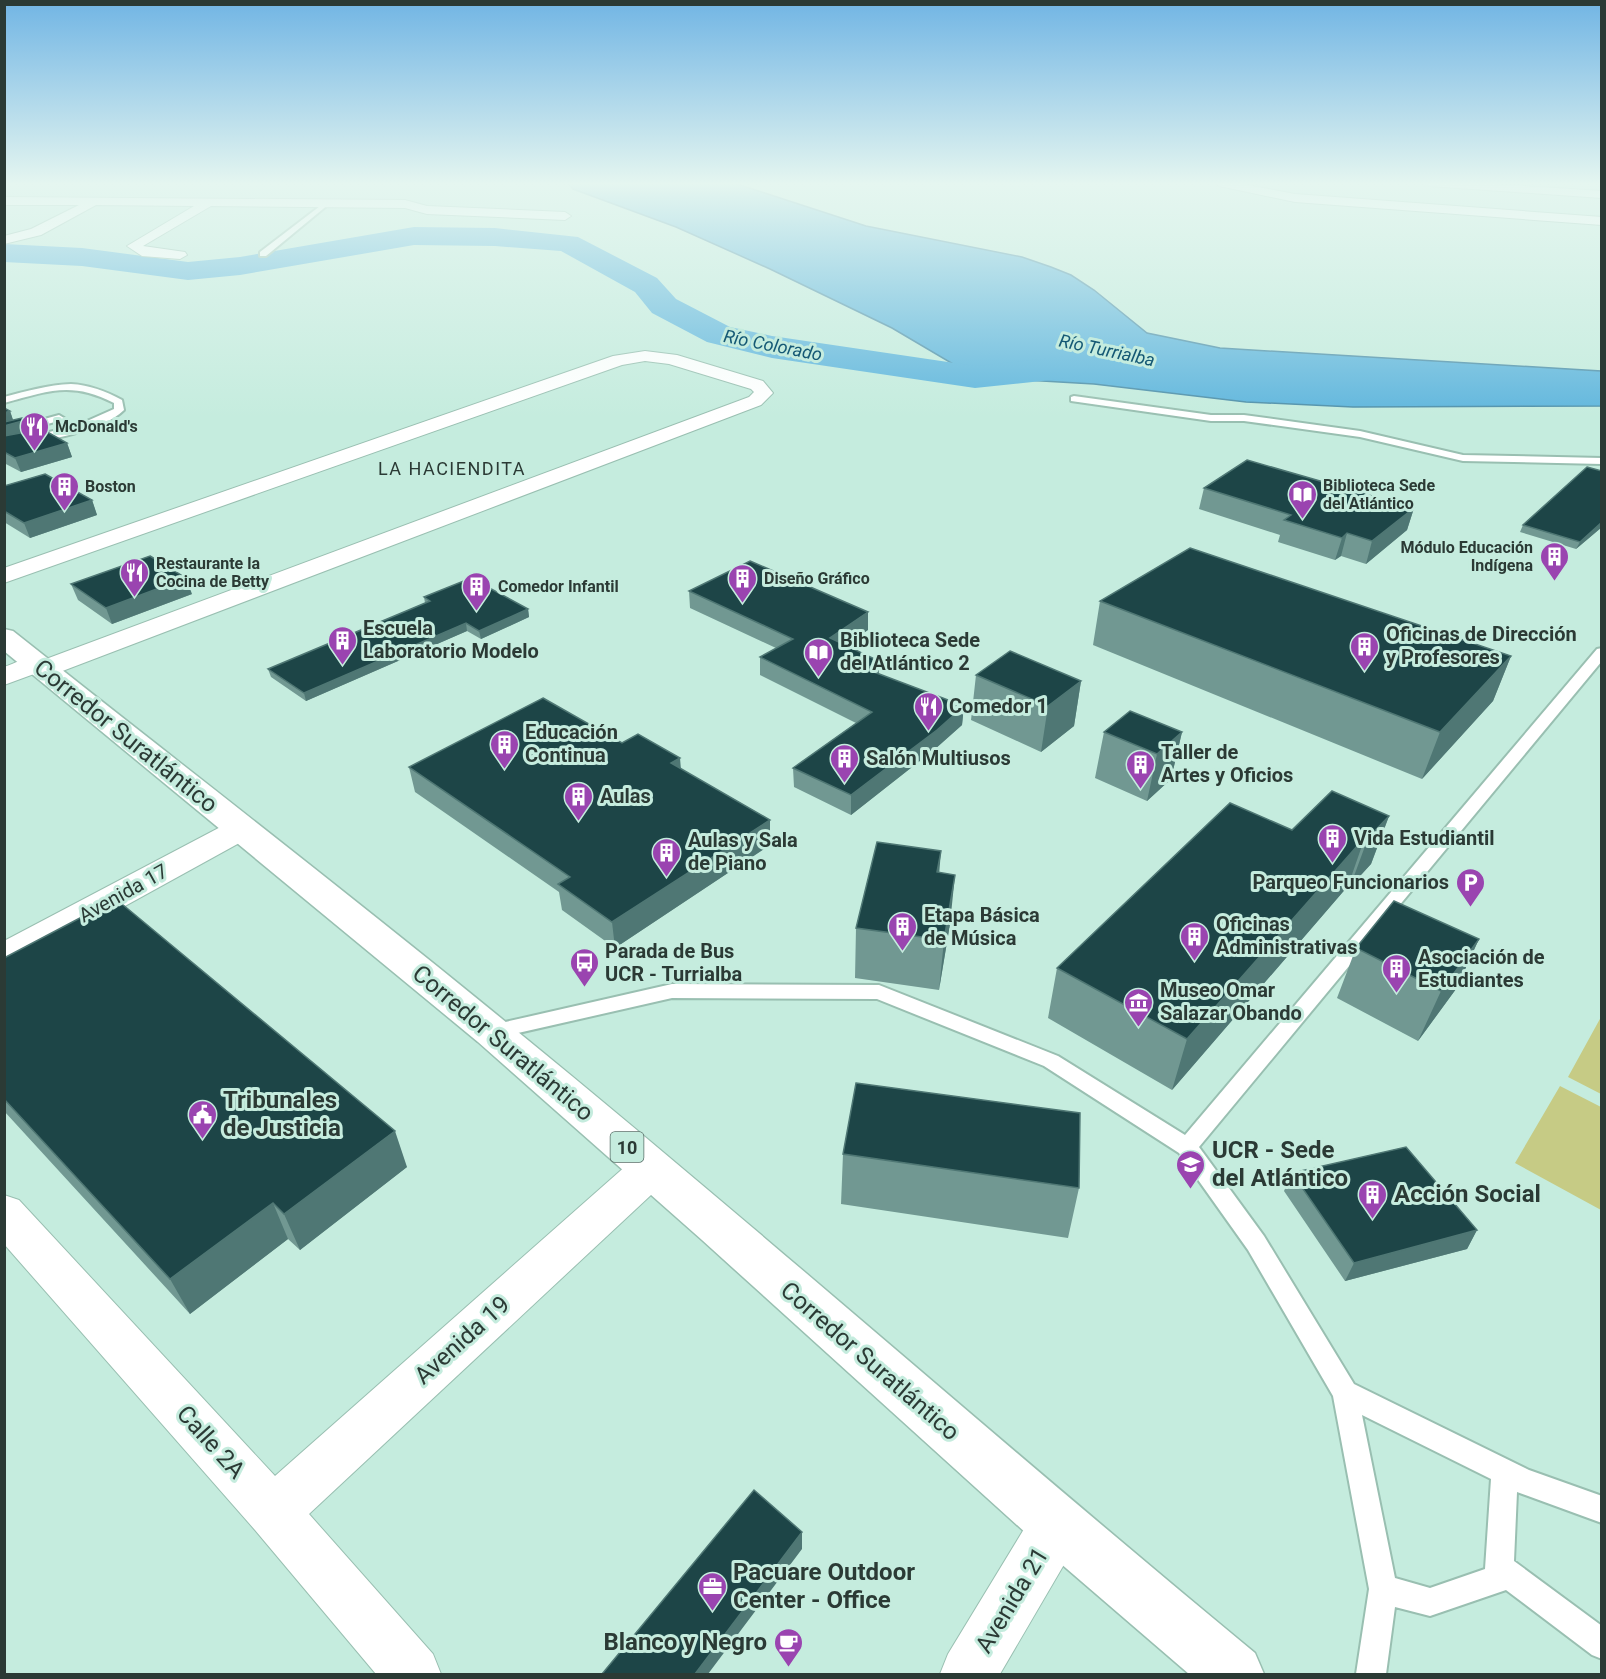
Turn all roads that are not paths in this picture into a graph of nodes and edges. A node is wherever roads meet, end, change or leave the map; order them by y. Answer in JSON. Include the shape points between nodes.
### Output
{"nodes":[{"id":1,"x":1074,"y":399,"type":"dead end"},
{"id":2,"x":4,"y":400,"type":"edge"},
{"id":3,"x":59,"y":418,"type":"dead end"},
{"id":4,"x":4,"y":434,"type":"edge"},
{"id":5,"x":4,"y":446,"type":"edge"},
{"id":6,"x":1602,"y":461,"type":"edge"},
{"id":7,"x":4,"y":576,"type":"edge"},
{"id":8,"x":4,"y":637,"type":"edge"},
{"id":9,"x":1602,"y":652,"type":"edge"},
{"id":10,"x":28,"y":670,"type":"edge"},
{"id":11,"x":241,"y":829,"type":"junction"},
{"id":12,"x":4,"y":957,"type":"edge"},
{"id":13,"x":492,"y":1032,"type":"junction"},
{"id":14,"x":1187,"y":1147,"type":"junction"},
{"id":15,"x":651,"y":1169,"type":"junction"},
{"id":16,"x":4,"y":1213,"type":"edge"},
{"id":17,"x":1345,"y":1393,"type":"junction"},
{"id":18,"x":1505,"y":1472,"type":"junction"},
{"id":19,"x":1602,"y":1510,"type":"edge"},
{"id":20,"x":273,"y":1512,"type":"junction"},
{"id":21,"x":1057,"y":1525,"type":"junction"},
{"id":22,"x":1499,"y":1567,"type":"junction"},
{"id":23,"x":1383,"y":1588,"type":"junction"},
{"id":24,"x":1602,"y":1645,"type":"edge"},
{"id":25,"x":413,"y":1674,"type":"edge"},
{"id":26,"x":968,"y":1674,"type":"edge"},
{"id":27,"x":1234,"y":1674,"type":"edge"},
{"id":28,"x":1371,"y":1674,"type":"edge"}],
"edges":[{"from":1,"to":6,"type":"lane","via":[[1360,434],[1463,458]]},
{"from":2,"to":5,"type":"lane","via":[[49,389],[80,387],[119,402],[119,410],[114,414],[92,423]]},
{"from":3,"to":4,"type":"lane"},
{"from":7,"to":10,"type":"street","via":[[619,360],[645,356],[671,359],[757,385],[764,393],[755,401]]},
{"from":8,"to":10,"type":"main road","name":"Corredor Suratlántico","number":"10"},
{"from":9,"to":14,"type":"lane"},
{"from":10,"to":11,"type":"main road","name":"Corredor Suratlántico","number":"10"},
{"from":11,"to":12,"type":"street","name":"Avenida 17"},
{"from":11,"to":13,"type":"main road","name":"Corredor Suratlántico","number":"10"},
{"from":13,"to":14,"type":"lane","via":[[672,991],[879,992],[1052,1061]]},
{"from":13,"to":15,"type":"main road","name":"Corredor Suratlántico","number":"10"},
{"from":14,"to":17,"type":"lane","via":[[1256,1243]]},
{"from":15,"to":20,"type":"street","name":"Avenida 19"},
{"from":15,"to":21,"type":"main road","name":"Corredor Suratlántico","number":"10"},
{"from":16,"to":20,"type":"street","name":"Calle 2A"},
{"from":17,"to":18,"type":"lane"},
{"from":17,"to":23,"type":"lane"},
{"from":18,"to":19,"type":"lane"},
{"from":18,"to":22,"type":"lane"},
{"from":20,"to":25,"type":"street","name":"Calle 2A"},
{"from":21,"to":26,"type":"street","name":"Avenida 21"},
{"from":21,"to":27,"type":"main road","name":"Corredor Suratlántico","number":"10"},
{"from":22,"to":23,"type":"lane","via":[[1499,1579],[1430,1602]]},
{"from":22,"to":24,"type":"lane"},
{"from":23,"to":28,"type":"lane"}]}
